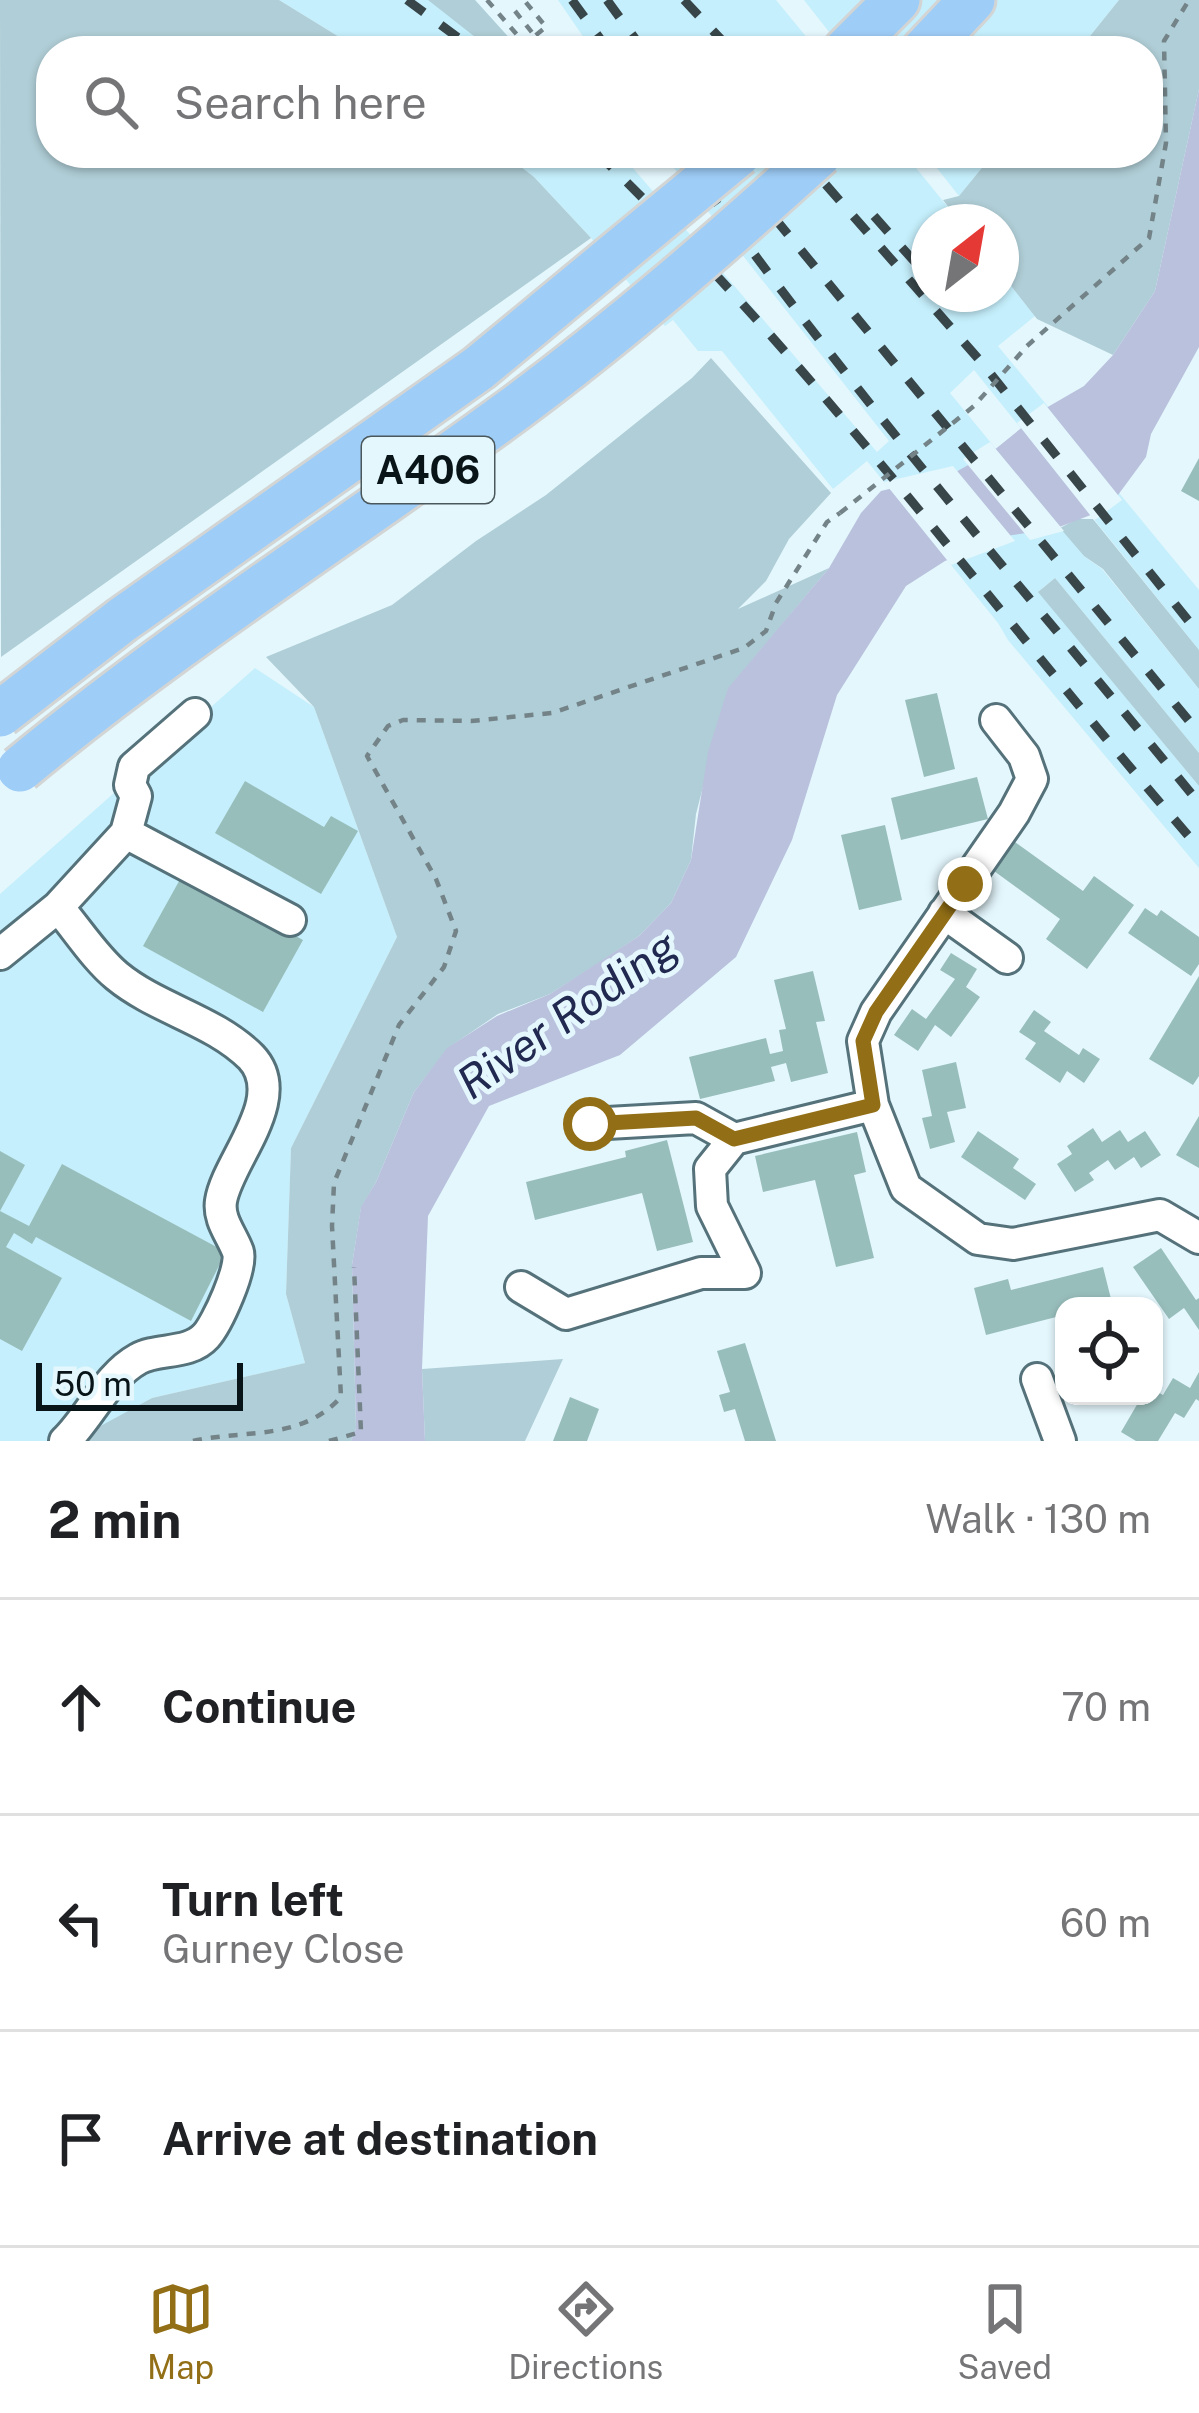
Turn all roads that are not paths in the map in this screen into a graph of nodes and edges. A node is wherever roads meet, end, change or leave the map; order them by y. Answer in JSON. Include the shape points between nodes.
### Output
{"nodes":[{"id":1,"x":897,"y":0,"type":"edge"},
{"id":2,"x":972,"y":0,"type":"edge"},
{"id":3,"x":861,"y":36,"type":"edge"},
{"id":4,"x":938,"y":36,"type":"edge"},
{"id":5,"x":721,"y":168,"type":"edge"},
{"id":6,"x":803,"y":168,"type":"edge"},
{"id":7,"x":0,"y":714,"type":"edge"},
{"id":8,"x":195,"y":714,"type":"dead end"},
{"id":9,"x":996,"y":720,"type":"dead end"},
{"id":10,"x":10,"y":778,"type":"edge"},
{"id":11,"x":126,"y":833,"type":"junction"},
{"id":12,"x":58,"y":907,"type":"junction"},
{"id":13,"x":944,"y":913,"type":"junction"},
{"id":14,"x":290,"y":920,"type":"dead end"},
{"id":15,"x":0,"y":954,"type":"edge"},
{"id":16,"x":1007,"y":958,"type":"dead end"},
{"id":17,"x":873,"y":1105,"type":"junction"},
{"id":18,"x":590,"y":1124,"type":"dead end"},
{"id":19,"x":734,"y":1139,"type":"junction"},
{"id":20,"x":1199,"y":1238,"type":"edge"},
{"id":21,"x":520,"y":1287,"type":"dead end"},
{"id":22,"x":1037,"y":1379,"type":"dead end"},
{"id":23,"x":65,"y":1441,"type":"edge"},
{"id":24,"x":1060,"y":1441,"type":"edge"}],
"edges":[{"from":1,"to":3,"type":"highway"},
{"from":2,"to":4,"type":"highway"},
{"from":5,"to":7,"type":"highway","number":"A406","bridge":true,"via":[[479,368]]},
{"from":6,"to":10,"type":"highway","number":"A406","bridge":true,"via":[[630,321]]},
{"from":8,"to":11,"type":"street","via":[[134,767]]},
{"from":9,"to":13,"type":"street","via":[[1032,779]]},
{"from":11,"to":12,"type":"street"},
{"from":11,"to":14,"type":"street"},
{"from":12,"to":15,"type":"street"},
{"from":12,"to":23,"type":"street","via":[[117,976],[255,1061],[262,1090],[261,1115],[219,1210],[240,1257],[238,1271],[205,1337],[141,1356]]},
{"from":13,"to":16,"type":"street"},
{"from":13,"to":17,"type":"street","via":[[863,1041]]},
{"from":17,"to":19,"type":"street"},
{"from":17,"to":20,"type":"street","via":[[906,1189],[978,1239],[1013,1244],[1160,1215]]},
{"from":18,"to":19,"type":"street","via":[[696,1118]]},
{"from":19,"to":21,"type":"street","via":[[710,1169],[712,1206],[745,1273],[701,1273],[566,1314]]},
{"from":22,"to":24,"type":"street"}]}
